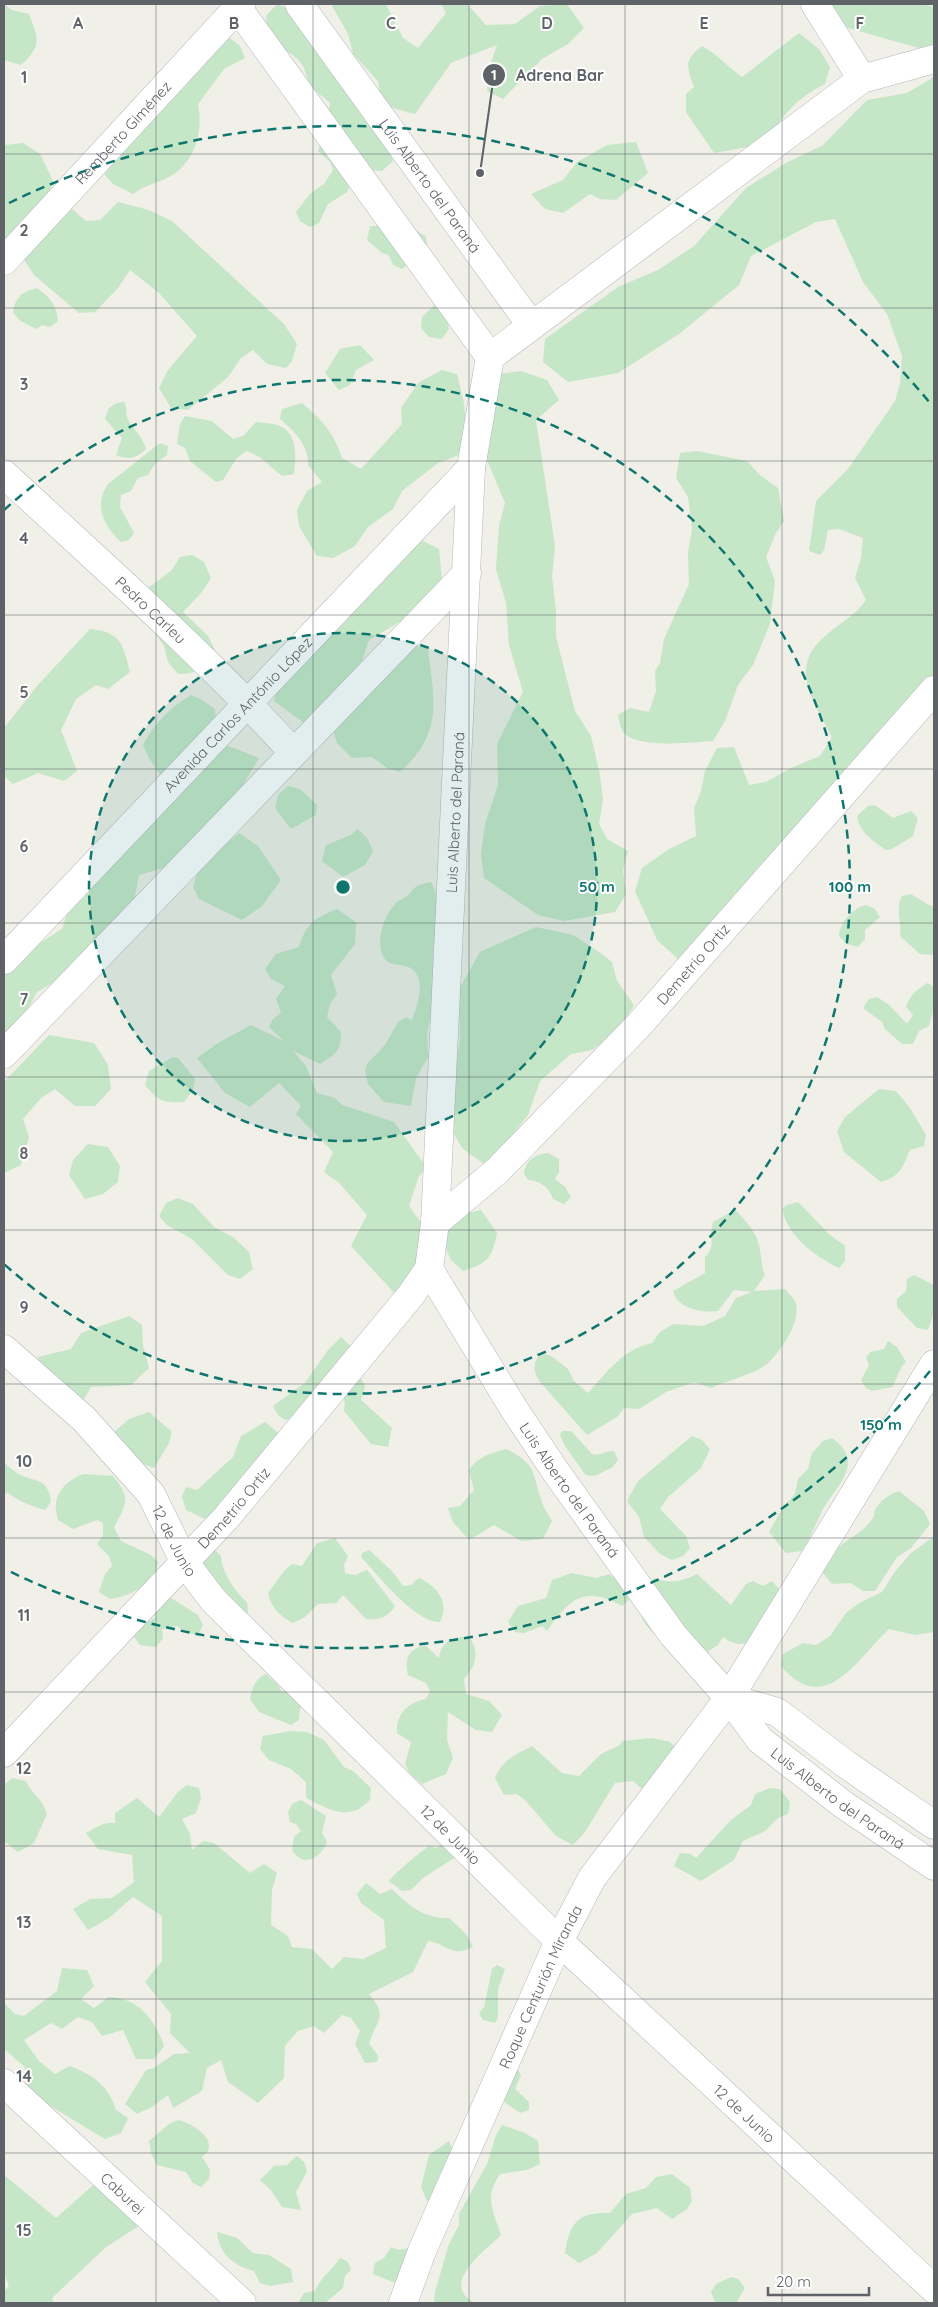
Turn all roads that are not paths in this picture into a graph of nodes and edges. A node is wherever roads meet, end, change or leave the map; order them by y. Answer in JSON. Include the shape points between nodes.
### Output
{"nodes":[{"id":1,"x":299,"y":4,"type":"edge"},
{"id":2,"x":815,"y":4,"type":"edge"},
{"id":3,"x":238,"y":5,"type":"edge"},
{"id":4,"x":934,"y":59,"type":"edge"},
{"id":5,"x":862,"y":79,"type":"junction"},
{"id":6,"x":4,"y":262,"type":"edge"},
{"id":7,"x":531,"y":325,"type":"junction"},
{"id":8,"x":490,"y":357,"type":"junction"},
{"id":9,"x":472,"y":468,"type":"junction"},
{"id":10,"x":4,"y":474,"type":"edge"},
{"id":11,"x":467,"y":573,"type":"junction"},
{"id":12,"x":934,"y":690,"type":"edge"},
{"id":13,"x":248,"y":702,"type":"junction"},
{"id":14,"x":293,"y":752,"type":"junction"},
{"id":15,"x":4,"y":960,"type":"edge"},
{"id":16,"x":4,"y":1054,"type":"edge"},
{"id":17,"x":435,"y":1223,"type":"junction"},
{"id":18,"x":429,"y":1269,"type":"junction"},
{"id":19,"x":412,"y":1295,"type":"joint"},
{"id":20,"x":4,"y":1349,"type":"edge"},
{"id":21,"x":934,"y":1364,"type":"edge"},
{"id":22,"x":185,"y":1563,"type":"junction"},
{"id":23,"x":729,"y":1698,"type":"junction"},
{"id":24,"x":4,"y":1753,"type":"edge"},
{"id":25,"x":934,"y":1825,"type":"edge"},
{"id":26,"x":934,"y":1866,"type":"edge"},
{"id":27,"x":559,"y":1941,"type":"junction"},
{"id":28,"x":4,"y":2082,"type":"edge"},
{"id":29,"x":934,"y":2289,"type":"edge"},
{"id":30,"x":242,"y":2303,"type":"edge"},
{"id":31,"x":403,"y":2303,"type":"edge"}],
"edges":[{"from":1,"to":7,"type":"street","name":"Luis Alberto del Paraná"},
{"from":2,"to":5,"type":"street"},
{"from":3,"to":6,"type":"street","name":"Remberto Giménez"},
{"from":3,"to":8,"type":"street"},
{"from":4,"to":5,"type":"street"},
{"from":5,"to":7,"type":"street"},
{"from":7,"to":8,"type":"street"},
{"from":8,"to":9,"type":"street","name":"Luis Alberto del Paraná"},
{"from":9,"to":11,"type":"street","name":"Luis Alberto del Paraná"},
{"from":9,"to":13,"type":"street","name":"Avenida Carlos António López"},
{"from":10,"to":13,"type":"street","name":"Pedro Carleu"},
{"from":11,"to":14,"type":"street"},
{"from":11,"to":17,"type":"street","name":"Luis Alberto del Paraná"},
{"from":12,"to":17,"type":"street","name":"Demetrio Ortiz","via":[[638,1026],[498,1170]]},
{"from":13,"to":14,"type":"street","name":"Pedro Carleu"},
{"from":13,"to":15,"type":"street","name":"Avenida Carlos António López"},
{"from":14,"to":16,"type":"street"},
{"from":17,"to":18,"type":"street","name":"Luis Alberto del Paraná"},
{"from":18,"to":19,"type":"street","name":"Luis Alberto del Paraná"},
{"from":18,"to":23,"type":"street","name":"Luis Alberto del Paraná","via":[[556,1472],[673,1635]]},
{"from":19,"to":22,"type":"street","name":"Demetrio Ortiz"},
{"from":20,"to":22,"type":"street","name":"12 de Junio","via":[[84,1419],[150,1494]]},
{"from":21,"to":23,"type":"street","name":"Roque Centurión Miranda"},
{"from":22,"to":24,"type":"street","name":"Demetrio Ortiz"},
{"from":22,"to":27,"type":"street","name":"12 de Junio","via":[[214,1601]]},
{"from":23,"to":25,"type":"street","name":"Luis Alberto del Paraná","via":[[777,1712]]},
{"from":23,"to":26,"type":"street","name":"Luis Alberto del Paraná","via":[[760,1740],[844,1805]]},
{"from":23,"to":27,"type":"street","name":"Roque Centurión Miranda","via":[[592,1878]]},
{"from":27,"to":29,"type":"street","name":"12 de Junio"},
{"from":27,"to":31,"type":"street","name":"Roque Centurión Miranda","via":[[422,2251]]},
{"from":28,"to":30,"type":"street","name":"Caburei"}]}
